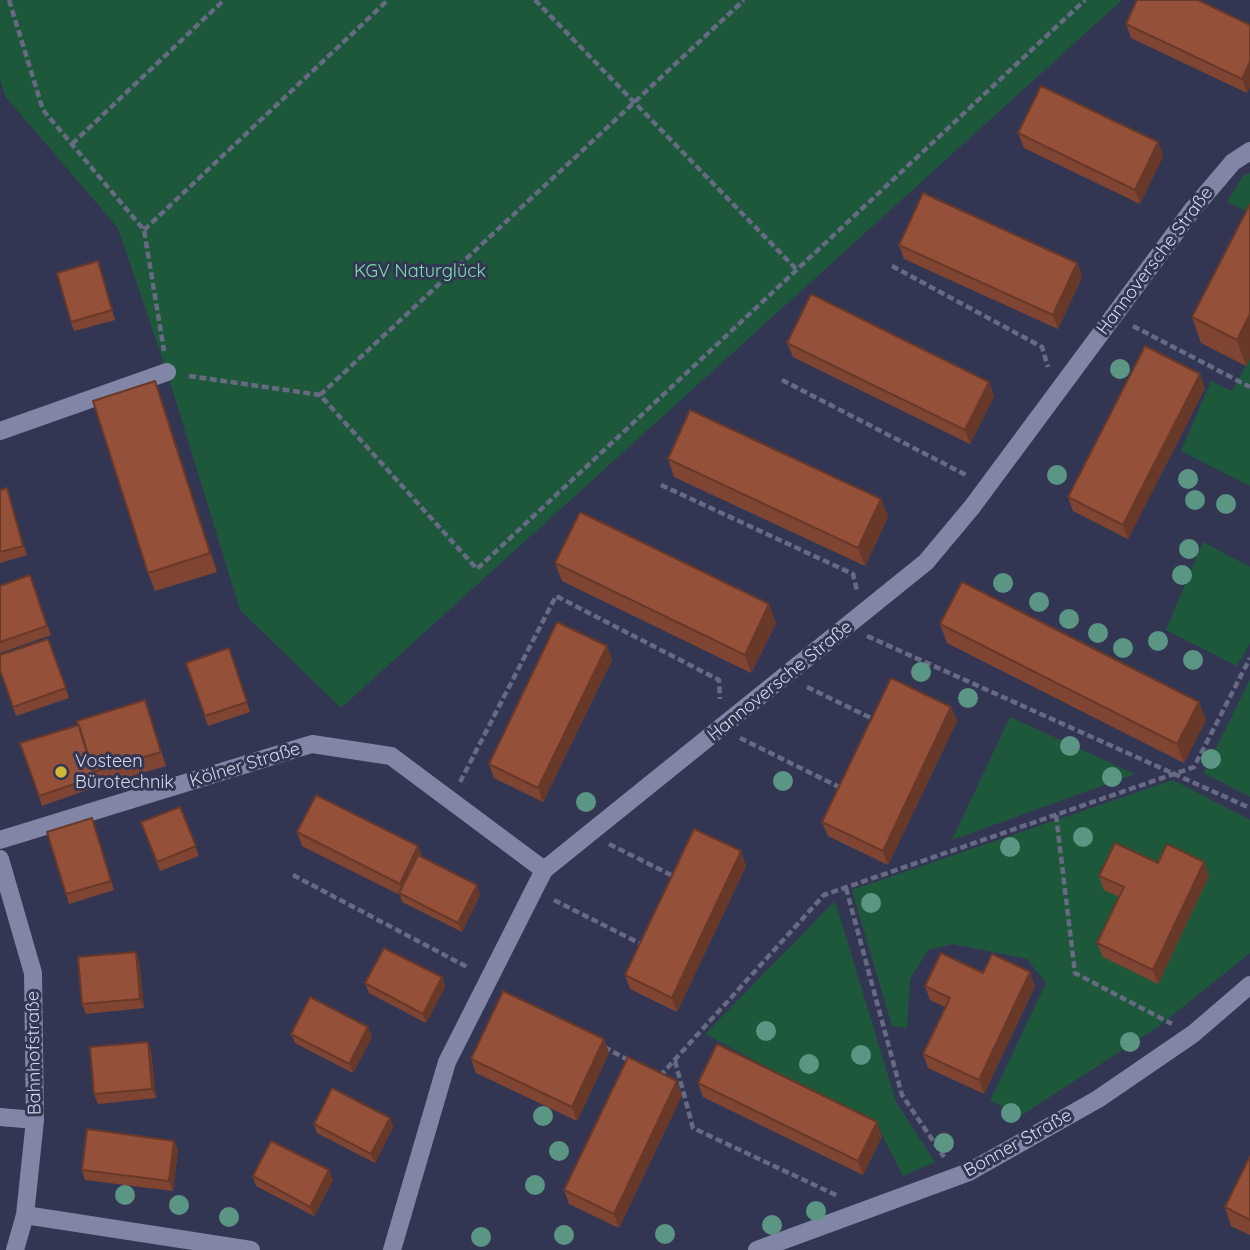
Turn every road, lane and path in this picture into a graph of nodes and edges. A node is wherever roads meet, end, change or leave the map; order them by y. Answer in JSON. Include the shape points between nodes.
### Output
{"nodes":[{"id":1,"x":9,"y":0,"type":"edge"},
{"id":2,"x":224,"y":0,"type":"edge"},
{"id":3,"x":388,"y":0,"type":"edge"},
{"id":4,"x":536,"y":0,"type":"edge"},
{"id":5,"x":744,"y":0,"type":"edge"},
{"id":6,"x":1085,"y":0,"type":"edge"},
{"id":7,"x":634,"y":103,"type":"junction"},
{"id":8,"x":72,"y":144,"type":"junction"},
{"id":9,"x":1250,"y":151,"type":"edge"},
{"id":10,"x":144,"y":230,"type":"junction"},
{"id":11,"x":892,"y":266,"type":"dead end"},
{"id":12,"x":797,"y":270,"type":"junction"},
{"id":13,"x":1113,"y":316,"type":"junction"},
{"id":14,"x":167,"y":372,"type":"junction"},
{"id":15,"x":782,"y":380,"type":"dead end"},
{"id":16,"x":1250,"y":387,"type":"edge"},
{"id":17,"x":1055,"y":394,"type":"junction"},
{"id":18,"x":320,"y":395,"type":"junction"},
{"id":19,"x":0,"y":431,"type":"edge"},
{"id":20,"x":661,"y":485,"type":"dead end"},
{"id":21,"x":987,"y":486,"type":"junction"},
{"id":22,"x":863,"y":614,"type":"junction"},
{"id":23,"x":847,"y":627,"type":"junction"},
{"id":24,"x":1250,"y":658,"type":"edge"},
{"id":25,"x":786,"y":677,"type":"junction"},
{"id":26,"x":873,"y":719,"type":"edge"},
{"id":27,"x":722,"y":729,"type":"junction"},
{"id":28,"x":1174,"y":774,"type":"junction"},
{"id":29,"x":841,"y":788,"type":"edge"},
{"id":30,"x":450,"y":801,"type":"junction"},
{"id":31,"x":1250,"y":808,"type":"edge"},
{"id":32,"x":1056,"y":815,"type":"junction"},
{"id":33,"x":590,"y":834,"type":"junction"},
{"id":34,"x":0,"y":840,"type":"edge"},
{"id":35,"x":0,"y":859,"type":"edge"},
{"id":36,"x":544,"y":870,"type":"junction"},
{"id":37,"x":293,"y":875,"type":"dead end"},
{"id":38,"x":671,"y":875,"type":"edge"},
{"id":39,"x":846,"y":888,"type":"junction"},
{"id":40,"x":534,"y":890,"type":"junction"},
{"id":41,"x":641,"y":944,"type":"edge"},
{"id":42,"x":487,"y":978,"type":"junction"},
{"id":43,"x":1250,"y":985,"type":"edge"},
{"id":44,"x":1193,"y":1034,"type":"junction"},
{"id":45,"x":601,"y":1046,"type":"edge"},
{"id":46,"x":674,"y":1060,"type":"junction"},
{"id":47,"x":637,"y":1064,"type":"edge"},
{"id":48,"x":649,"y":1070,"type":"edge"},
{"id":49,"x":0,"y":1117,"type":"edge"},
{"id":50,"x":35,"y":1120,"type":"junction"},
{"id":51,"x":957,"y":1177,"type":"junction"},
{"id":52,"x":867,"y":1210,"type":"junction"},
{"id":53,"x":25,"y":1215,"type":"junction"},
{"id":54,"x":15,"y":1250,"type":"edge"},
{"id":55,"x":251,"y":1250,"type":"edge"},
{"id":56,"x":392,"y":1250,"type":"edge"},
{"id":57,"x":757,"y":1250,"type":"edge"}],
"edges":[{"from":1,"to":8,"type":"path","via":[[43,110]]},
{"from":2,"to":8,"type":"path"},
{"from":3,"to":10,"type":"path"},
{"from":4,"to":7,"type":"path"},
{"from":5,"to":7,"type":"path"},
{"from":6,"to":12,"type":"path"},
{"from":7,"to":12,"type":"path"},
{"from":7,"to":18,"type":"path"},
{"from":8,"to":10,"type":"path"},
{"from":9,"to":13,"type":"street","name":"Hannoversche Straße","via":[[1233,162],[1193,209]]},
{"from":10,"to":14,"type":"path"},
{"from":11,"to":17,"type":"path","via":[[1042,347]]},
{"from":12,"to":18,"type":"path","via":[[477,569]]},
{"from":13,"to":16,"type":"path"},
{"from":13,"to":17,"type":"street","name":"Hannoversche Straße"},
{"from":14,"to":18,"type":"path"},
{"from":14,"to":19,"type":"street"},
{"from":15,"to":21,"type":"path"},
{"from":17,"to":21,"type":"street","name":"Hannoversche Straße"},
{"from":20,"to":22,"type":"path","via":[[853,574]]},
{"from":21,"to":22,"type":"street","name":"Hannoversche Straße","via":[[926,562]]},
{"from":22,"to":23,"type":"street","name":"Hannoversche Straße"},
{"from":23,"to":25,"type":"street","name":"Hannoversche Straße"},
{"from":23,"to":28,"type":"path"},
{"from":24,"to":28,"type":"path","via":[[1194,767]]},
{"from":25,"to":26,"type":"path"},
{"from":25,"to":27,"type":"street","name":"Hannoversche Straße"},
{"from":27,"to":29,"type":"path"},
{"from":27,"to":30,"type":"path","via":[[719,680],[556,596]]},
{"from":27,"to":33,"type":"street","name":"Hannoversche Straße"},
{"from":28,"to":31,"type":"path"},
{"from":28,"to":32,"type":"path"},
{"from":30,"to":34,"type":"street","name":"Kölner Straße","via":[[391,756],[312,744]]},
{"from":30,"to":36,"type":"street","name":"Kölner Straße"},
{"from":32,"to":39,"type":"path"},
{"from":32,"to":44,"type":"path","via":[[1075,973]]},
{"from":33,"to":36,"type":"street","name":"Hannoversche Straße"},
{"from":33,"to":38,"type":"path"},
{"from":35,"to":50,"type":"street","name":"Bahnhofstraße","via":[[33,974]]},
{"from":36,"to":40,"type":"street","name":"Hannoversche Straße"},
{"from":37,"to":42,"type":"path"},
{"from":39,"to":46,"type":"path","via":[[824,895]]},
{"from":39,"to":51,"type":"path","via":[[902,1095]]},
{"from":40,"to":41,"type":"path"},
{"from":40,"to":42,"type":"street","name":"Hannoversche Straße"},
{"from":42,"to":56,"type":"street","name":"Hannoversche Straße","via":[[447,1062]]},
{"from":43,"to":44,"type":"street","name":"Bonner Straße"},
{"from":44,"to":51,"type":"street","name":"Bonner Straße","via":[[1098,1099]]},
{"from":45,"to":47,"type":"path"},
{"from":46,"to":48,"type":"path","via":[[660,1076]]},
{"from":46,"to":52,"type":"path","via":[[693,1128]]},
{"from":49,"to":50,"type":"street"},
{"from":50,"to":53,"type":"street","name":"Bahnhofstraße"},
{"from":51,"to":52,"type":"street","name":"Bonner Straße"},
{"from":52,"to":57,"type":"street","name":"Bonner Straße"},
{"from":53,"to":54,"type":"street","name":"Bahnhofstraße"},
{"from":53,"to":55,"type":"street"}]}
